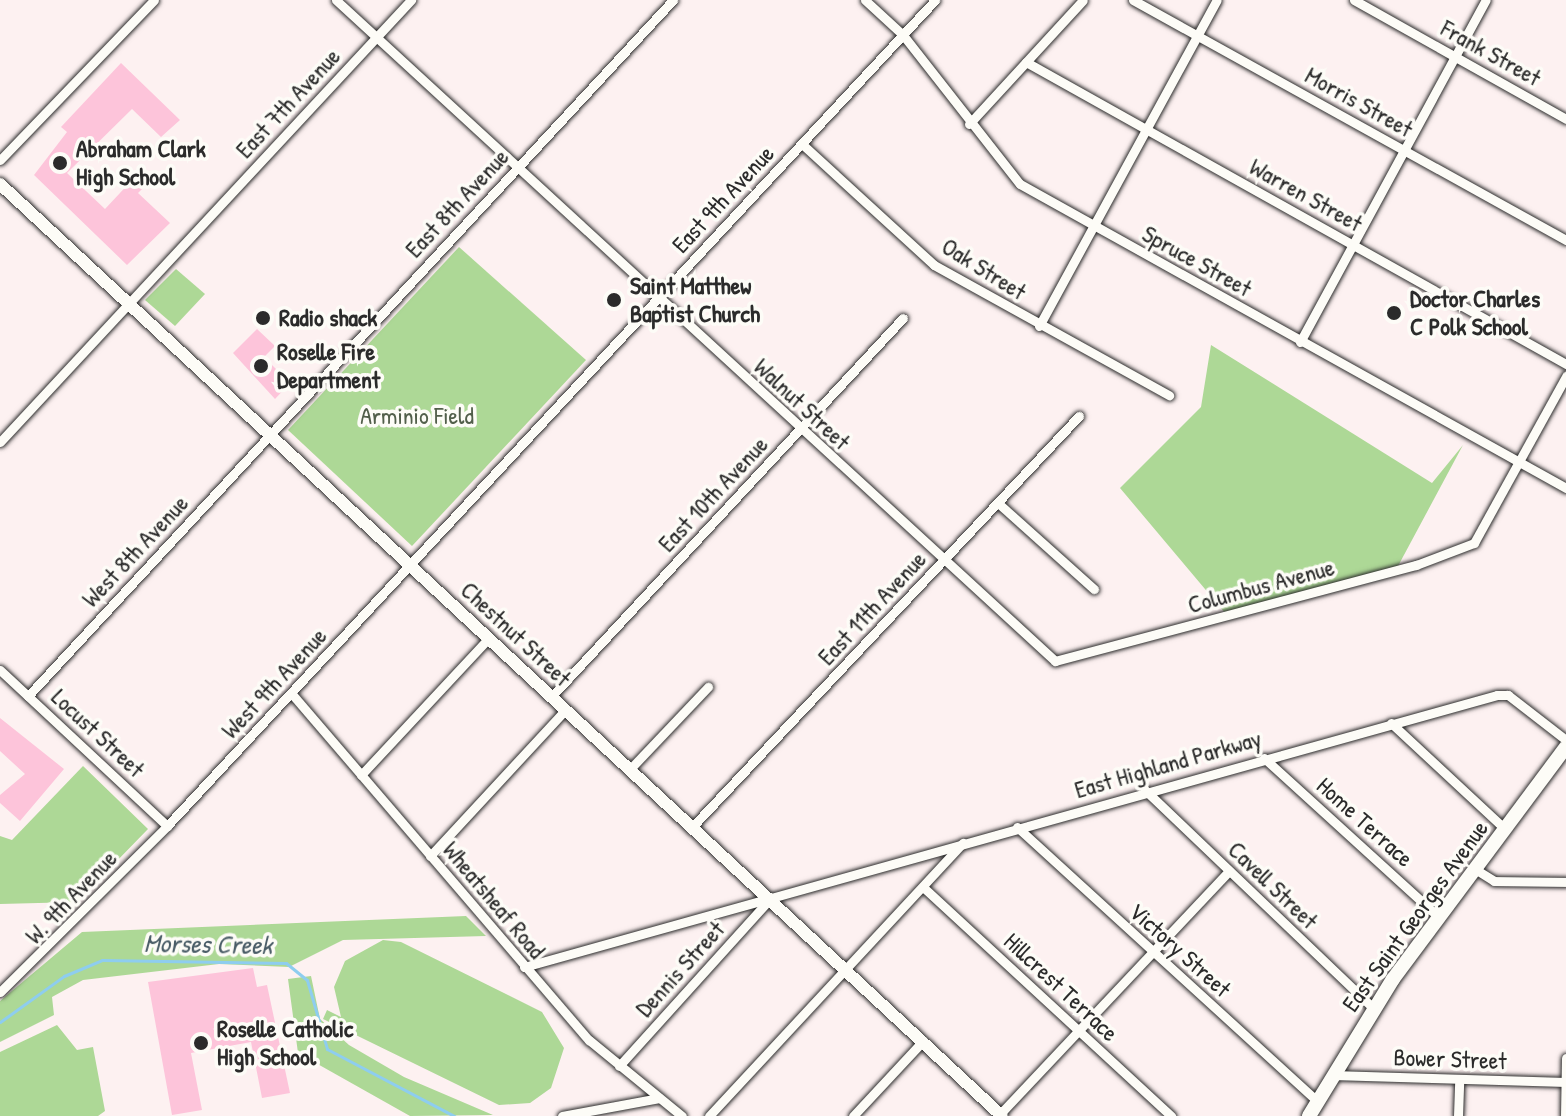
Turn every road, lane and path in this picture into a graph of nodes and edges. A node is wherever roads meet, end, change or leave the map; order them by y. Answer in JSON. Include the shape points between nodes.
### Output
{"nodes":[{"id":1,"x":154,"y":0,"type":"edge"},
{"id":2,"x":336,"y":0,"type":"edge"},
{"id":3,"x":411,"y":0,"type":"edge"},
{"id":4,"x":673,"y":0,"type":"edge"},
{"id":5,"x":865,"y":0,"type":"edge"},
{"id":6,"x":935,"y":0,"type":"edge"},
{"id":7,"x":1083,"y":0,"type":"edge"},
{"id":8,"x":1133,"y":0,"type":"edge"},
{"id":9,"x":1217,"y":0,"type":"edge"},
{"id":10,"x":1354,"y":0,"type":"edge"},
{"id":11,"x":1486,"y":0,"type":"edge"},
{"id":12,"x":903,"y":35,"type":"junction"},
{"id":13,"x":1197,"y":36,"type":"junction"},
{"id":14,"x":376,"y":37,"type":"junction"},
{"id":15,"x":1456,"y":55,"type":"junction"},
{"id":16,"x":1026,"y":62,"type":"junction"},
{"id":17,"x":1566,"y":119,"type":"edge"},
{"id":18,"x":969,"y":124,"type":"junction"},
{"id":19,"x":1145,"y":128,"type":"junction"},
{"id":20,"x":802,"y":144,"type":"junction"},
{"id":21,"x":1405,"y":150,"type":"junction"},
{"id":22,"x":0,"y":160,"type":"edge"},
{"id":23,"x":517,"y":168,"type":"junction"},
{"id":24,"x":0,"y":184,"type":"edge"},
{"id":25,"x":1092,"y":225,"type":"junction"},
{"id":26,"x":1566,"y":240,"type":"edge"},
{"id":27,"x":1354,"y":245,"type":"junction"},
{"id":28,"x":658,"y":299,"type":"junction"},
{"id":29,"x":128,"y":303,"type":"junction"},
{"id":30,"x":903,"y":318,"type":"dead end"},
{"id":31,"x":1039,"y":326,"type":"junction"},
{"id":32,"x":1300,"y":342,"type":"junction"},
{"id":33,"x":1566,"y":364,"type":"edge"},
{"id":34,"x":1566,"y":376,"type":"edge"},
{"id":35,"x":1169,"y":395,"type":"dead end"},
{"id":36,"x":1079,"y":416,"type":"dead end"},
{"id":37,"x":800,"y":429,"type":"junction"},
{"id":38,"x":271,"y":433,"type":"junction"},
{"id":39,"x":0,"y":442,"type":"edge"},
{"id":40,"x":1519,"y":462,"type":"junction"},
{"id":41,"x":1566,"y":488,"type":"edge"},
{"id":42,"x":998,"y":503,"type":"junction"},
{"id":43,"x":943,"y":562,"type":"junction"},
{"id":44,"x":410,"y":566,"type":"junction"},
{"id":45,"x":1094,"y":589,"type":"dead end"},
{"id":46,"x":488,"y":639,"type":"junction"},
{"id":47,"x":1071,"y":658,"type":"joint"},
{"id":48,"x":0,"y":670,"type":"edge"},
{"id":49,"x":708,"y":687,"type":"dead end"},
{"id":50,"x":292,"y":694,"type":"junction"},
{"id":51,"x":28,"y":696,"type":"junction"},
{"id":52,"x":551,"y":697,"type":"junction"},
{"id":53,"x":565,"y":710,"type":"junction"},
{"id":54,"x":1391,"y":723,"type":"junction"},
{"id":55,"x":1566,"y":740,"type":"edge"},
{"id":56,"x":1566,"y":747,"type":"edge"},
{"id":57,"x":1264,"y":758,"type":"junction"},
{"id":58,"x":631,"y":768,"type":"junction"},
{"id":59,"x":361,"y":775,"type":"junction"},
{"id":60,"x":1145,"y":790,"type":"junction"},
{"id":61,"x":167,"y":826,"type":"junction"},
{"id":62,"x":693,"y":826,"type":"junction"},
{"id":63,"x":1017,"y":827,"type":"junction"},
{"id":64,"x":1505,"y":829,"type":"junction"},
{"id":65,"x":966,"y":841,"type":"junction"},
{"id":66,"x":430,"y":856,"type":"junction"},
{"id":67,"x":1475,"y":869,"type":"junction"},
{"id":68,"x":1229,"y":871,"type":"junction"},
{"id":69,"x":1566,"y":882,"type":"edge"},
{"id":70,"x":923,"y":887,"type":"junction"},
{"id":71,"x":770,"y":898,"type":"junction"},
{"id":72,"x":1439,"y":917,"type":"junction"},
{"id":73,"x":1152,"y":952,"type":"junction"},
{"id":74,"x":524,"y":967,"type":"junction"},
{"id":75,"x":846,"y":970,"type":"junction"},
{"id":76,"x":0,"y":992,"type":"edge"},
{"id":77,"x":1374,"y":1009,"type":"junction"},
{"id":78,"x":1078,"y":1031,"type":"junction"},
{"id":79,"x":923,"y":1041,"type":"junction"},
{"id":80,"x":1566,"y":1058,"type":"edge"},
{"id":81,"x":619,"y":1066,"type":"junction"},
{"id":82,"x":1332,"y":1075,"type":"junction"},
{"id":83,"x":1459,"y":1079,"type":"junction"},
{"id":84,"x":1566,"y":1082,"type":"edge"},
{"id":85,"x":659,"y":1098,"type":"junction"},
{"id":86,"x":1317,"y":1101,"type":"junction"},
{"id":87,"x":1001,"y":1115,"type":"edge"},
{"id":88,"x":562,"y":1116,"type":"edge"},
{"id":89,"x":682,"y":1116,"type":"edge"},
{"id":90,"x":709,"y":1116,"type":"edge"},
{"id":91,"x":853,"y":1116,"type":"edge"},
{"id":92,"x":1171,"y":1116,"type":"edge"},
{"id":93,"x":1309,"y":1116,"type":"edge"},
{"id":94,"x":1458,"y":1116,"type":"edge"},
{"id":95,"x":1565,"y":1116,"type":"edge"}],
"edges":[{"from":1,"to":22,"type":"street"},
{"from":2,"to":14,"type":"street","name":"Walnut Street"},
{"from":3,"to":14,"type":"street","name":"East 7th Avenue"},
{"from":4,"to":23,"type":"street","name":"East 8th Avenue"},
{"from":5,"to":12,"type":"street","name":"Spruce Street"},
{"from":6,"to":12,"type":"street","name":"East 9th Avenue"},
{"from":7,"to":16,"type":"street"},
{"from":8,"to":13,"type":"street","name":"Morris Street"},
{"from":9,"to":13,"type":"street"},
{"from":10,"to":15,"type":"street","name":"Frank Street"},
{"from":11,"to":15,"type":"street"},
{"from":12,"to":18,"type":"street","name":"Spruce Street"},
{"from":12,"to":20,"type":"street","name":"East 9th Avenue"},
{"from":13,"to":19,"type":"street"},
{"from":13,"to":21,"type":"street","name":"Morris Street"},
{"from":14,"to":23,"type":"street","name":"Walnut Street"},
{"from":14,"to":29,"type":"street","name":"East 7th Avenue"},
{"from":15,"to":17,"type":"street","name":"Frank Street"},
{"from":15,"to":21,"type":"street"},
{"from":16,"to":18,"type":"street"},
{"from":16,"to":19,"type":"street","name":"Warren Street"},
{"from":18,"to":25,"type":"street","name":"Spruce Street","via":[[1020,184]]},
{"from":19,"to":25,"type":"street"},
{"from":19,"to":27,"type":"street","name":"Warren Street"},
{"from":20,"to":28,"type":"street","name":"East 9th Avenue"},
{"from":20,"to":31,"type":"street","name":"Oak Street","via":[[934,265]]},
{"from":21,"to":26,"type":"street","name":"Morris Street"},
{"from":21,"to":27,"type":"street"},
{"from":23,"to":28,"type":"street","name":"Walnut Street"},
{"from":23,"to":38,"type":"street","name":"East 8th Avenue"},
{"from":24,"to":29,"type":"street","name":"Chestnut Street"},
{"from":25,"to":31,"type":"street"},
{"from":25,"to":32,"type":"street","name":"Spruce Street"},
{"from":27,"to":32,"type":"street"},
{"from":27,"to":33,"type":"street","name":"Warren Street"},
{"from":28,"to":37,"type":"street","name":"Walnut Street"},
{"from":28,"to":44,"type":"street","name":"East 9th Avenue"},
{"from":29,"to":38,"type":"street","name":"Chestnut Street"},
{"from":29,"to":39,"type":"street","name":"East 7th Avenue"},
{"from":30,"to":37,"type":"street","name":"East 10th Avenue"},
{"from":31,"to":35,"type":"street","name":"Oak Street"},
{"from":32,"to":40,"type":"street","name":"Spruce Street"},
{"from":34,"to":40,"type":"street"},
{"from":36,"to":42,"type":"street","name":"East 11th Avenue"},
{"from":37,"to":43,"type":"street","name":"Walnut Street"},
{"from":37,"to":52,"type":"street","name":"East 10th Avenue"},
{"from":38,"to":44,"type":"street","name":"Chestnut Street"},
{"from":38,"to":51,"type":"street","name":"West 8th Avenue"},
{"from":40,"to":41,"type":"street","name":"Spruce Street"},
{"from":40,"to":47,"type":"street","name":"Columbus Avenue","via":[[1481,535],[1461,549]]},
{"from":42,"to":43,"type":"street","name":"East 11th Avenue"},
{"from":42,"to":45,"type":"street"},
{"from":43,"to":47,"type":"street","name":"Walnut Street","via":[[1041,652],[1055,661]]},
{"from":43,"to":62,"type":"street","name":"East 11th Avenue"},
{"from":44,"to":46,"type":"street","name":"Chestnut Street"},
{"from":44,"to":50,"type":"street","name":"West 9th Avenue"},
{"from":46,"to":52,"type":"street","name":"Chestnut Street"},
{"from":46,"to":59,"type":"street"},
{"from":48,"to":51,"type":"street","name":"Locust Street"},
{"from":49,"to":58,"type":"street"},
{"from":50,"to":59,"type":"street","name":"Wheatsheaf Road"},
{"from":50,"to":61,"type":"street","name":"West 9th Avenue"},
{"from":51,"to":61,"type":"street","name":"Locust Street"},
{"from":52,"to":53,"type":"street","name":"Chestnut Street"},
{"from":53,"to":58,"type":"street","name":"Chestnut Street"},
{"from":53,"to":66,"type":"street"},
{"from":54,"to":55,"type":"street","name":"East Highland Parkway","via":[[1508,695]]},
{"from":54,"to":57,"type":"street","name":"East Highland Parkway"},
{"from":54,"to":64,"type":"street"},
{"from":56,"to":64,"type":"main road","name":"East Saint Georges Avenue"},
{"from":57,"to":60,"type":"street","name":"East Highland Parkway"},
{"from":57,"to":72,"type":"street","name":"Home Terrace"},
{"from":58,"to":62,"type":"street","name":"Chestnut Street"},
{"from":59,"to":66,"type":"street","name":"Wheatsheaf Road"},
{"from":60,"to":63,"type":"street","name":"East Highland Parkway"},
{"from":60,"to":68,"type":"street","name":"Cavell Street"},
{"from":61,"to":76,"type":"street","name":"W. 9th Avenue"},
{"from":62,"to":71,"type":"street","name":"Chestnut Street"},
{"from":63,"to":65,"type":"street","name":"East Highland Parkway"},
{"from":63,"to":73,"type":"street","name":"Victory Street"},
{"from":64,"to":67,"type":"main road","name":"East Saint Georges Avenue"},
{"from":65,"to":70,"type":"street"},
{"from":65,"to":71,"type":"street","name":"East Highland Parkway"},
{"from":66,"to":74,"type":"street","name":"Wheatsheaf Road"},
{"from":67,"to":69,"type":"street","via":[[1494,881]]},
{"from":67,"to":72,"type":"main road","name":"East Saint Georges Avenue"},
{"from":68,"to":73,"type":"street"},
{"from":68,"to":77,"type":"street","name":"Cavell Street"},
{"from":70,"to":75,"type":"street"},
{"from":70,"to":78,"type":"street","name":"Hillcrest Terrace"},
{"from":71,"to":74,"type":"street","name":"East Highland Parkway"},
{"from":71,"to":75,"type":"street","name":"Chestnut Street"},
{"from":71,"to":81,"type":"street","name":"Dennis Street"},
{"from":72,"to":77,"type":"main road","name":"East Saint Georges Avenue"},
{"from":73,"to":78,"type":"street"},
{"from":73,"to":86,"type":"street","name":"Victory Street"},
{"from":74,"to":81,"type":"street","name":"Wheatsheaf Road"},
{"from":75,"to":79,"type":"street","name":"Chestnut Street"},
{"from":75,"to":90,"type":"street"},
{"from":77,"to":82,"type":"main road","name":"East Saint Georges Avenue"},
{"from":78,"to":87,"type":"street"},
{"from":78,"to":92,"type":"street","name":"Hillcrest Terrace"},
{"from":79,"to":87,"type":"street","name":"Chestnut Street"},
{"from":79,"to":91,"type":"street"},
{"from":80,"to":84,"type":"street"},
{"from":81,"to":85,"type":"street","name":"Wheatsheaf Road"},
{"from":82,"to":83,"type":"street","name":"Bower Street"},
{"from":82,"to":86,"type":"main road","name":"East Saint Georges Avenue"},
{"from":83,"to":84,"type":"street","name":"Bower Street"},
{"from":83,"to":94,"type":"street"},
{"from":84,"to":95,"type":"street"},
{"from":85,"to":88,"type":"street"},
{"from":85,"to":89,"type":"street","name":"Wheatsheaf Road"},
{"from":86,"to":93,"type":"main road","name":"East Saint Georges Avenue"}]}
